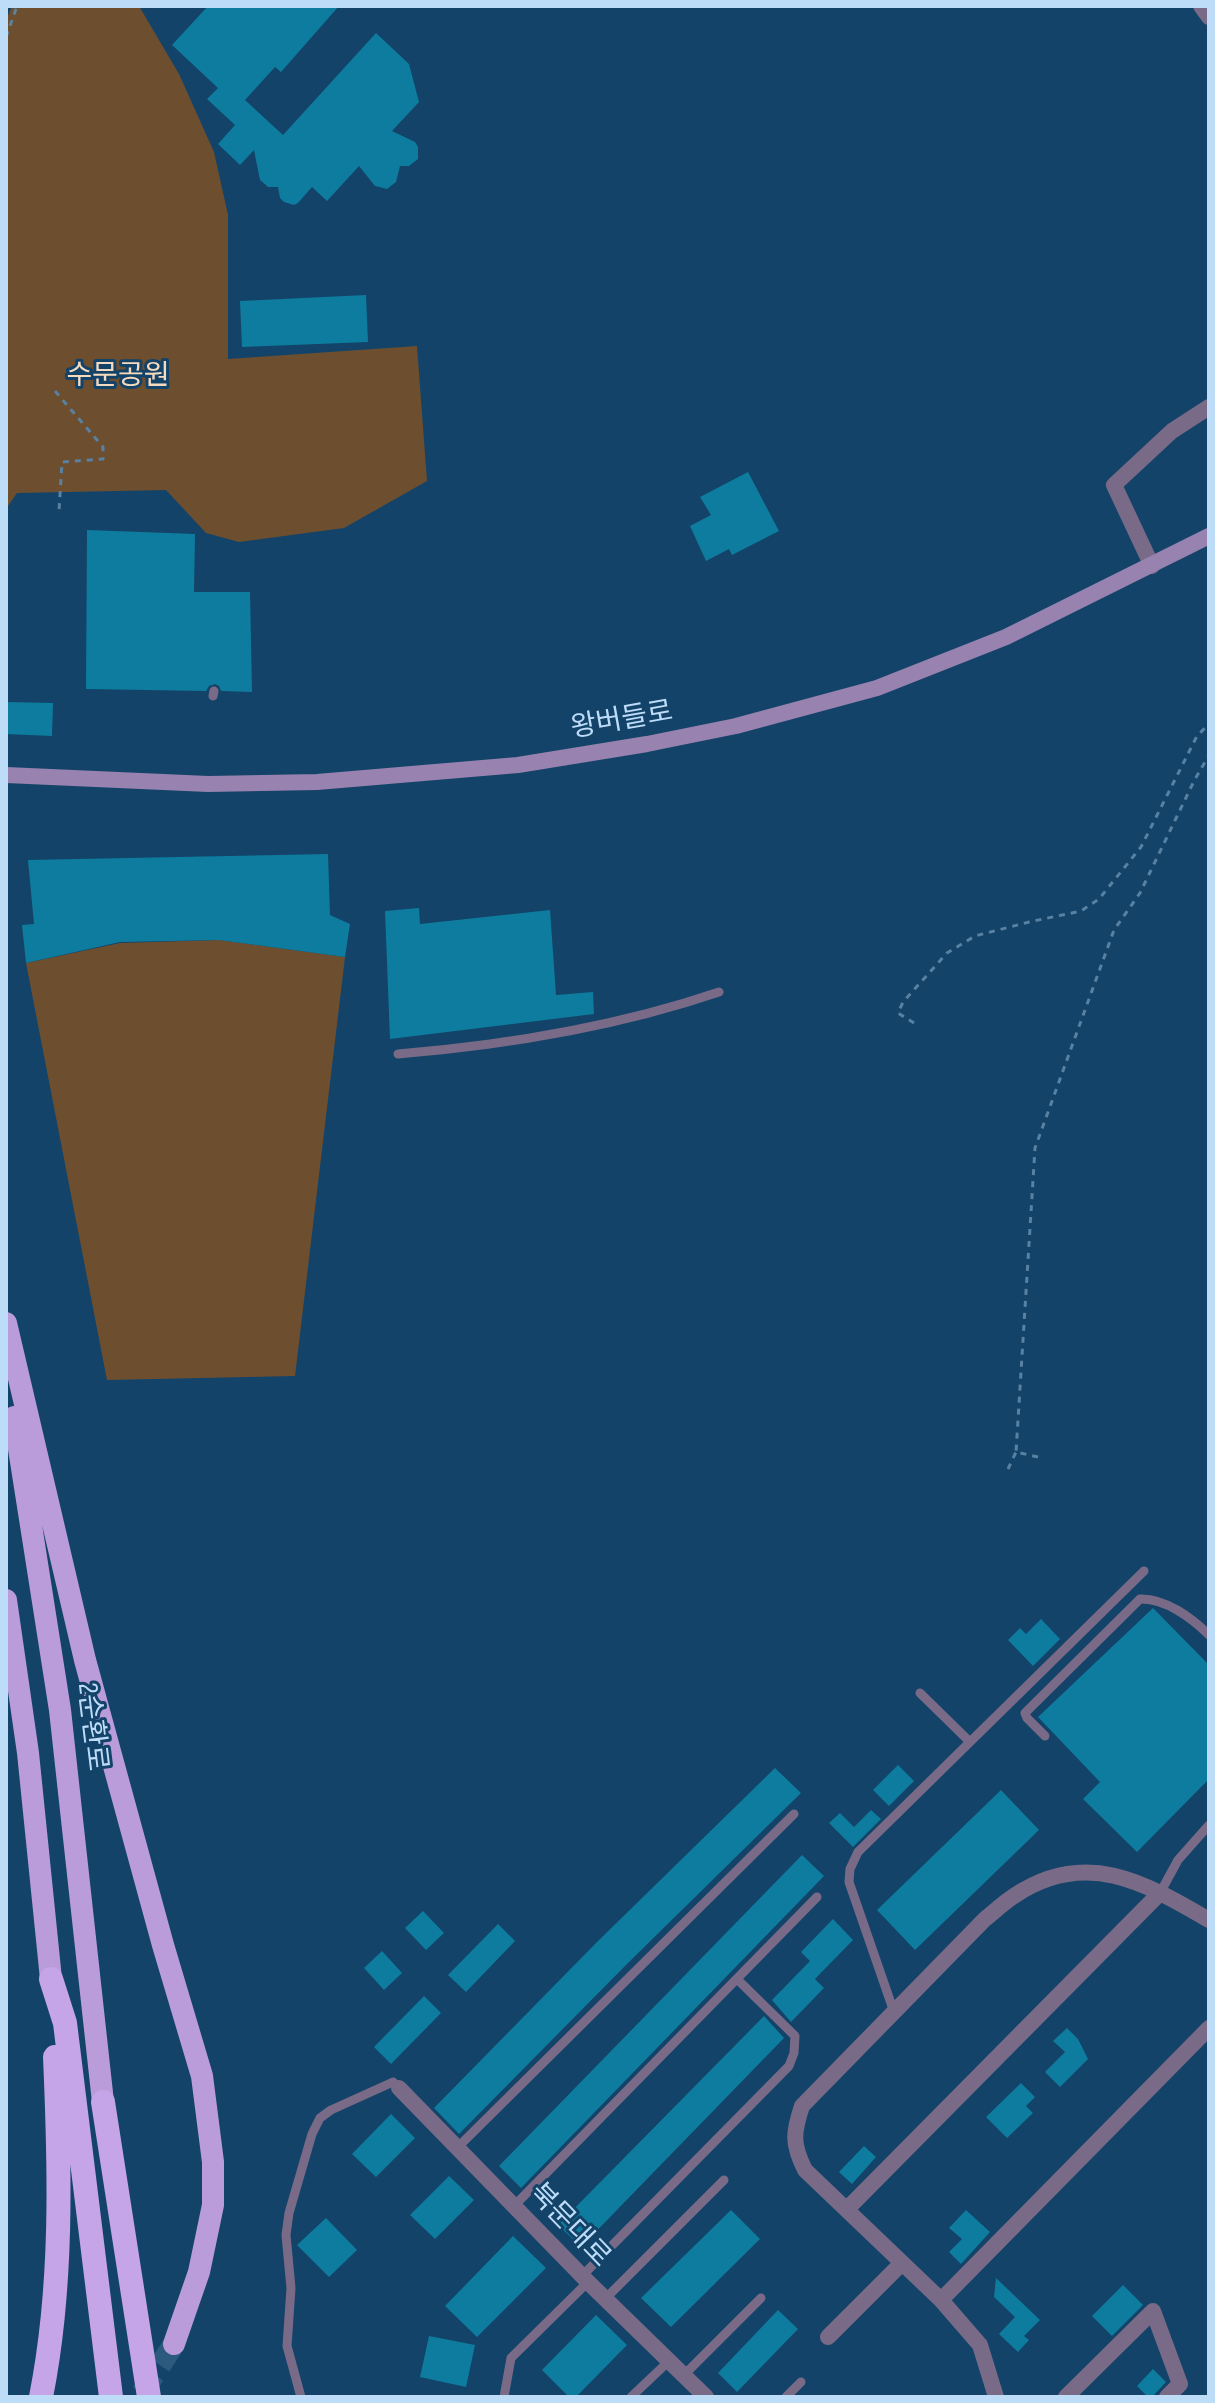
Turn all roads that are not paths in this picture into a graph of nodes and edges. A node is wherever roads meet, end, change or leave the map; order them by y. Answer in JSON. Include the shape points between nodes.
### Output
{"nodes":[{"id":1,"x":1201,"y":6,"type":"edge"},
{"id":2,"x":1209,"y":17,"type":"edge"},
{"id":3,"x":1209,"y":407,"type":"edge"},
{"id":4,"x":1209,"y":536,"type":"edge"},
{"id":5,"x":1152,"y":566,"type":"junction"},
{"id":6,"x":6,"y":775,"type":"edge"},
{"id":7,"x":719,"y":992,"type":"dead end"},
{"id":8,"x":398,"y":1054,"type":"dead end"},
{"id":9,"x":6,"y":1323,"type":"edge"},
{"id":10,"x":6,"y":1362,"type":"edge"},
{"id":11,"x":1144,"y":1571,"type":"dead end"},
{"id":12,"x":6,"y":1600,"type":"edge"},
{"id":13,"x":1209,"y":1635,"type":"edge"},
{"id":14,"x":920,"y":1693,"type":"dead end"},
{"id":15,"x":1045,"y":1736,"type":"dead end"},
{"id":16,"x":970,"y":1742,"type":"junction"},
{"id":17,"x":794,"y":1814,"type":"dead end"},
{"id":18,"x":1209,"y":1825,"type":"edge"},
{"id":19,"x":1160,"y":1893,"type":"junction"},
{"id":20,"x":817,"y":1897,"type":"dead end"},
{"id":21,"x":1209,"y":1920,"type":"edge"},
{"id":22,"x":51,"y":1979,"type":"junction"},
{"id":23,"x":737,"y":1979,"type":"junction"},
{"id":24,"x":894,"y":2012,"type":"junction"},
{"id":25,"x":1209,"y":2028,"type":"edge"},
{"id":26,"x":399,"y":2088,"type":"joint"},
{"id":27,"x":103,"y":2102,"type":"junction"},
{"id":28,"x":457,"y":2148,"type":"junction"},
{"id":29,"x":724,"y":2180,"type":"dead end"},
{"id":30,"x":514,"y":2206,"type":"junction"},
{"id":31,"x":847,"y":2209,"type":"junction"},
{"id":32,"x":902,"y":2263,"type":"junction"},
{"id":33,"x":585,"y":2279,"type":"junction"},
{"id":34,"x":761,"y":2298,"type":"dead end"},
{"id":35,"x":605,"y":2299,"type":"junction"},
{"id":36,"x":941,"y":2300,"type":"junction"},
{"id":37,"x":828,"y":2337,"type":"dead end"},
{"id":38,"x":174,"y":2344,"type":"tunnel mouth"},
{"id":39,"x":669,"y":2361,"type":"junction"},
{"id":40,"x":684,"y":2375,"type":"junction"},
{"id":41,"x":801,"y":2382,"type":"dead end"},
{"id":42,"x":41,"y":2397,"type":"edge"},
{"id":43,"x":111,"y":2397,"type":"edge"},
{"id":44,"x":136,"y":2397,"type":"edge"},
{"id":45,"x":149,"y":2397,"type":"edge"},
{"id":46,"x":301,"y":2397,"type":"edge"},
{"id":47,"x":504,"y":2397,"type":"edge"},
{"id":48,"x":631,"y":2397,"type":"edge"},
{"id":49,"x":706,"y":2397,"type":"edge"},
{"id":50,"x":786,"y":2397,"type":"edge"},
{"id":51,"x":996,"y":2397,"type":"edge"},
{"id":52,"x":1066,"y":2397,"type":"edge"},
{"id":53,"x":1167,"y":2397,"type":"edge"}],
"edges":[{"from":1,"to":2,"type":"street"},
{"from":3,"to":5,"type":"street","via":[[1172,431],[1114,485]]},
{"from":4,"to":5,"type":"main road","name":"왕버들로"},
{"from":5,"to":6,"type":"main road","name":"왕버들로","via":[[1006,637],[877,688],[647,744],[511,766],[317,782],[208,784]]},
{"from":7,"to":8,"type":"lane","via":[[528,1038]]},
{"from":9,"to":38,"type":"highway","via":[[85,1660],[202,2076],[213,2205],[199,2272]]},
{"from":10,"to":27,"type":"highway","name":"2순환로","via":[[60,1710]]},
{"from":11,"to":16,"type":"lane"},
{"from":12,"to":22,"type":"highway"},
{"from":13,"to":15,"type":"lane","via":[[1185,1614],[1140,1599],[1025,1713]]},
{"from":14,"to":16,"type":"lane"},
{"from":16,"to":24,"type":"lane","via":[[858,1852],[850,1869],[849,1882]]},
{"from":17,"to":28,"type":"lane"},
{"from":18,"to":19,"type":"lane","via":[[1178,1860]]},
{"from":19,"to":21,"type":"street"},
{"from":19,"to":24,"type":"street","via":[[1094,1871],[1039,1882],[985,1919]]},
{"from":19,"to":31,"type":"street"},
{"from":20,"to":23,"type":"lane"},
{"from":22,"to":42,"type":"highway","via":[[59,2209]]},
{"from":22,"to":43,"type":"highway","via":[[65,2023]]},
{"from":23,"to":30,"type":"lane"},
{"from":23,"to":33,"type":"lane","via":[[795,2036],[789,2066]]},
{"from":24,"to":31,"type":"street","via":[[802,2106],[796,2123],[795,2150],[805,2170]]},
{"from":25,"to":36,"type":"street"},
{"from":26,"to":28,"type":"street","name":"북문대로"},
{"from":26,"to":46,"type":"lane","via":[[393,2082],[331,2110],[312,2134],[286,2235],[291,2288],[287,2346]]},
{"from":27,"to":44,"type":"highway"},
{"from":27,"to":45,"type":"highway"},
{"from":28,"to":30,"type":"street","name":"북문대로"},
{"from":29,"to":35,"type":"lane"},
{"from":30,"to":33,"type":"street","name":"북문대로"},
{"from":31,"to":32,"type":"street"},
{"from":32,"to":36,"type":"street"},
{"from":32,"to":37,"type":"street"},
{"from":33,"to":35,"type":"street","name":"북문대로"},
{"from":33,"to":47,"type":"lane","via":[[511,2358]]},
{"from":34,"to":40,"type":"lane"},
{"from":35,"to":39,"type":"street","name":"북문대로"},
{"from":36,"to":51,"type":"street","via":[[980,2345]]},
{"from":39,"to":40,"type":"street","name":"북문대로"},
{"from":39,"to":48,"type":"lane"},
{"from":40,"to":49,"type":"street","name":"북문대로"},
{"from":41,"to":50,"type":"lane"},
{"from":52,"to":53,"type":"street","via":[[1153,2311],[1180,2384]]}]}
